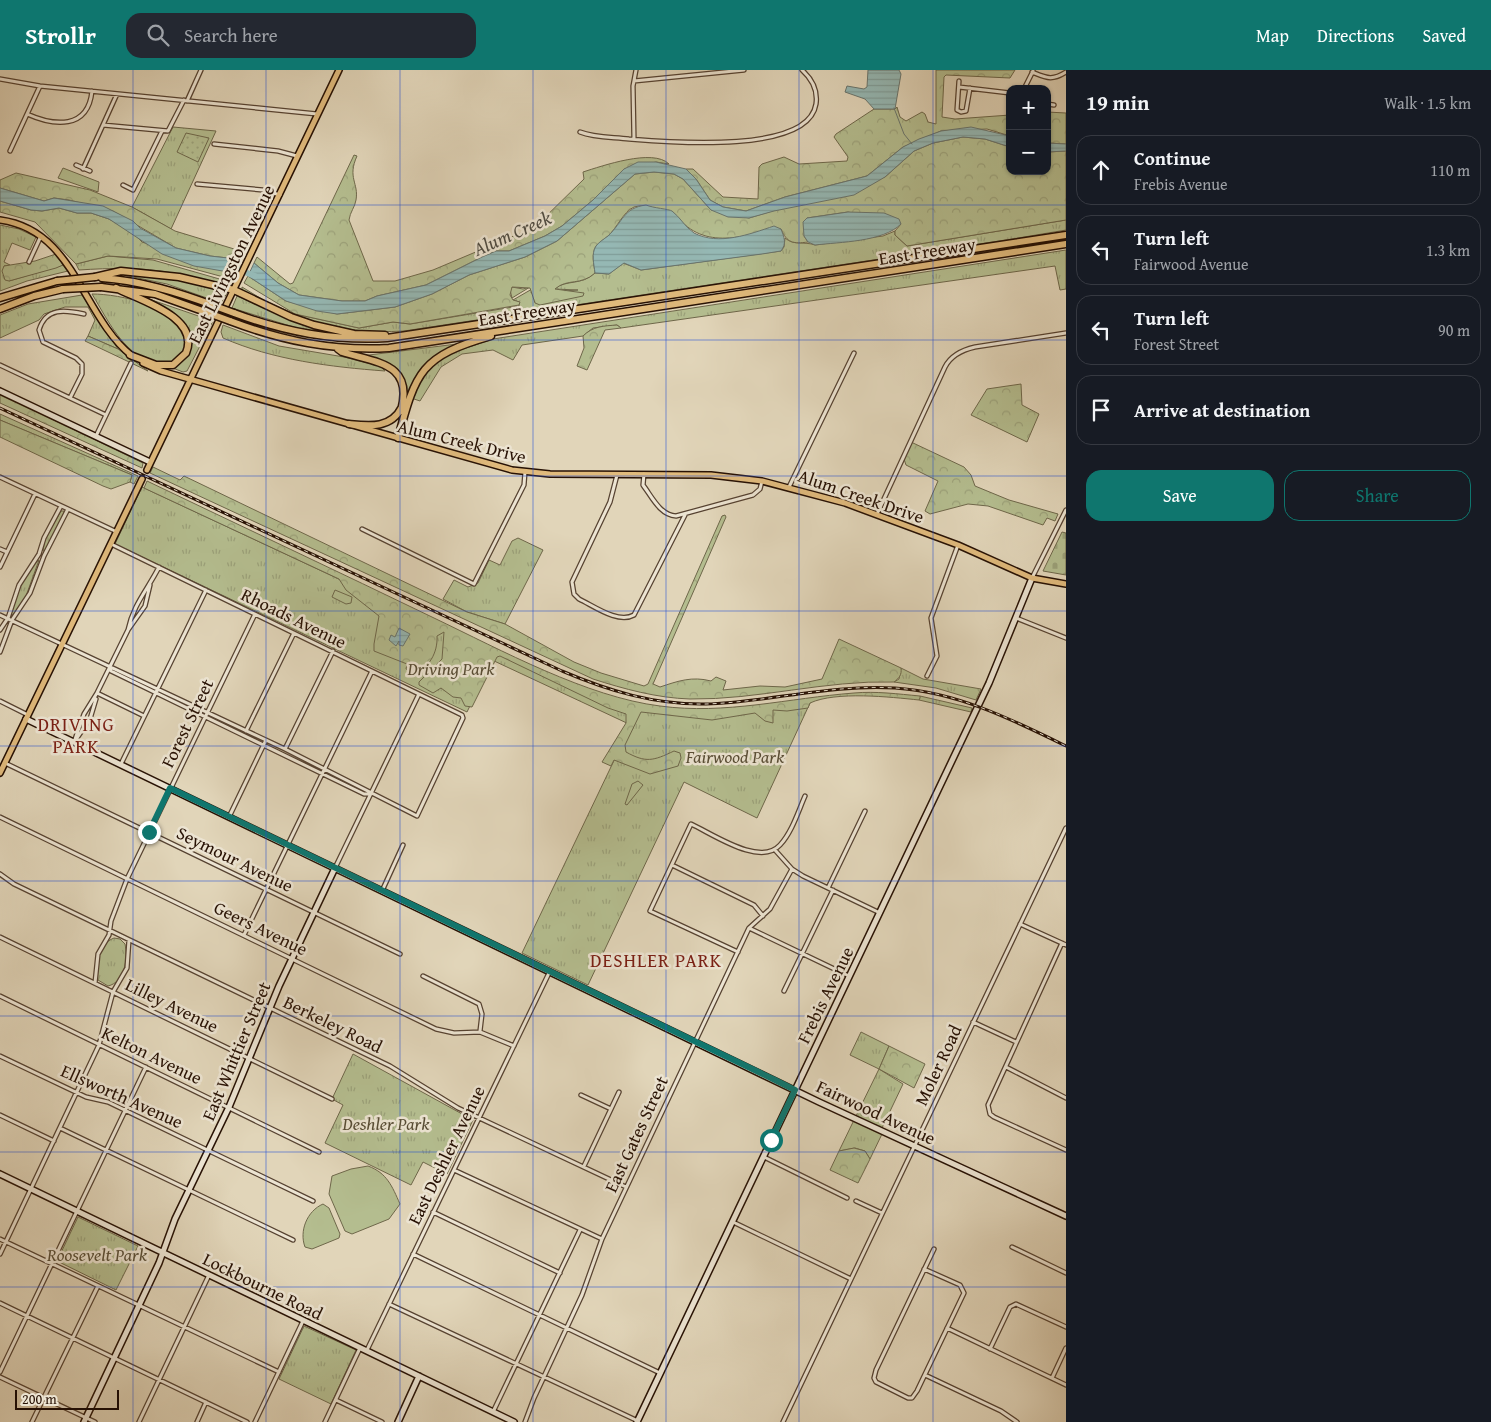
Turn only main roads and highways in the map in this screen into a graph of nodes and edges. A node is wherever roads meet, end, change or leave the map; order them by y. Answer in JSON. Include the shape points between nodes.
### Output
{"nodes":[{"id":1,"x":339,"y":70,"type":"edge"},
{"id":2,"x":0,"y":220,"type":"edge"},
{"id":3,"x":1066,"y":235,"type":"edge"},
{"id":4,"x":1066,"y":244,"type":"edge"},
{"id":5,"x":96,"y":278,"type":"junction"},
{"id":6,"x":116,"y":288,"type":"junction"},
{"id":7,"x":234,"y":290,"type":"junction"},
{"id":8,"x":0,"y":298,"type":"edge"},
{"id":9,"x":0,"y":309,"type":"edge"},
{"id":10,"x":519,"y":328,"type":"junction"},
{"id":11,"x":391,"y":338,"type":"junction"},
{"id":12,"x":337,"y":348,"type":"junction"},
{"id":13,"x":130,"y":355,"type":"junction"},
{"id":14,"x":191,"y":379,"type":"junction"},
{"id":15,"x":403,"y":403,"type":"junction"},
{"id":16,"x":348,"y":424,"type":"junction"},
{"id":17,"x":398,"y":438,"type":"junction"},
{"id":18,"x":147,"y":470,"type":"tunnel mouth"},
{"id":19,"x":142,"y":479,"type":"tunnel mouth"},
{"id":20,"x":1066,"y":584,"type":"edge"},
{"id":21,"x":0,"y":773,"type":"edge"}],
"edges":[{"from":1,"to":7,"type":"main road","name":"East Livingston Avenue"},
{"from":2,"to":13,"type":"main road","name":"Alum Creek Drive","via":[[41,236],[66,261],[111,333]]},
{"from":3,"to":11,"type":"highway","name":"East Freeway"},
{"from":4,"to":10,"type":"highway","name":"East Freeway"},
{"from":5,"to":7,"type":"highway","via":[[122,271],[146,272]]},
{"from":5,"to":8,"type":"highway","name":"East Freeway","bridge":true,"via":[[57,281]]},
{"from":5,"to":11,"type":"highway","name":"East Freeway","bridge":true,"via":[[158,286],[310,336]]},
{"from":6,"to":9,"type":"highway","name":"East Freeway","bridge":true,"via":[[63,289]]},
{"from":6,"to":12,"type":"highway","name":"East Freeway","bridge":true,"via":[[155,294],[291,341]]},
{"from":6,"to":13,"type":"highway","via":[[166,312],[180,323],[188,337],[186,353],[173,365],[156,365]]},
{"from":7,"to":11,"type":"highway","via":[[314,325]]},
{"from":7,"to":14,"type":"main road","name":"East Livingston Avenue"},
{"from":10,"to":12,"type":"highway","name":"East Freeway","via":[[388,348]]},
{"from":10,"to":17,"type":"highway","via":[[460,345],[427,365],[413,387]]},
{"from":12,"to":15,"type":"highway","via":[[394,370],[404,387]]},
{"from":13,"to":14,"type":"main road","name":"Alum Creek Drive","via":[[161,371]]},
{"from":14,"to":16,"type":"main road","name":"Alum Creek Drive"},
{"from":14,"to":18,"type":"main road","name":"East Livingston Avenue"},
{"from":15,"to":16,"type":"highway","via":[[396,416],[381,425]]},
{"from":15,"to":17,"type":"highway","via":[[395,433]]},
{"from":16,"to":17,"type":"main road","name":"Alum Creek Drive"},
{"from":17,"to":20,"type":"main road","name":"Alum Creek Drive","via":[[525,472],[720,476],[762,481],[877,514],[1032,578]]},
{"from":19,"to":21,"type":"main road"}]}
